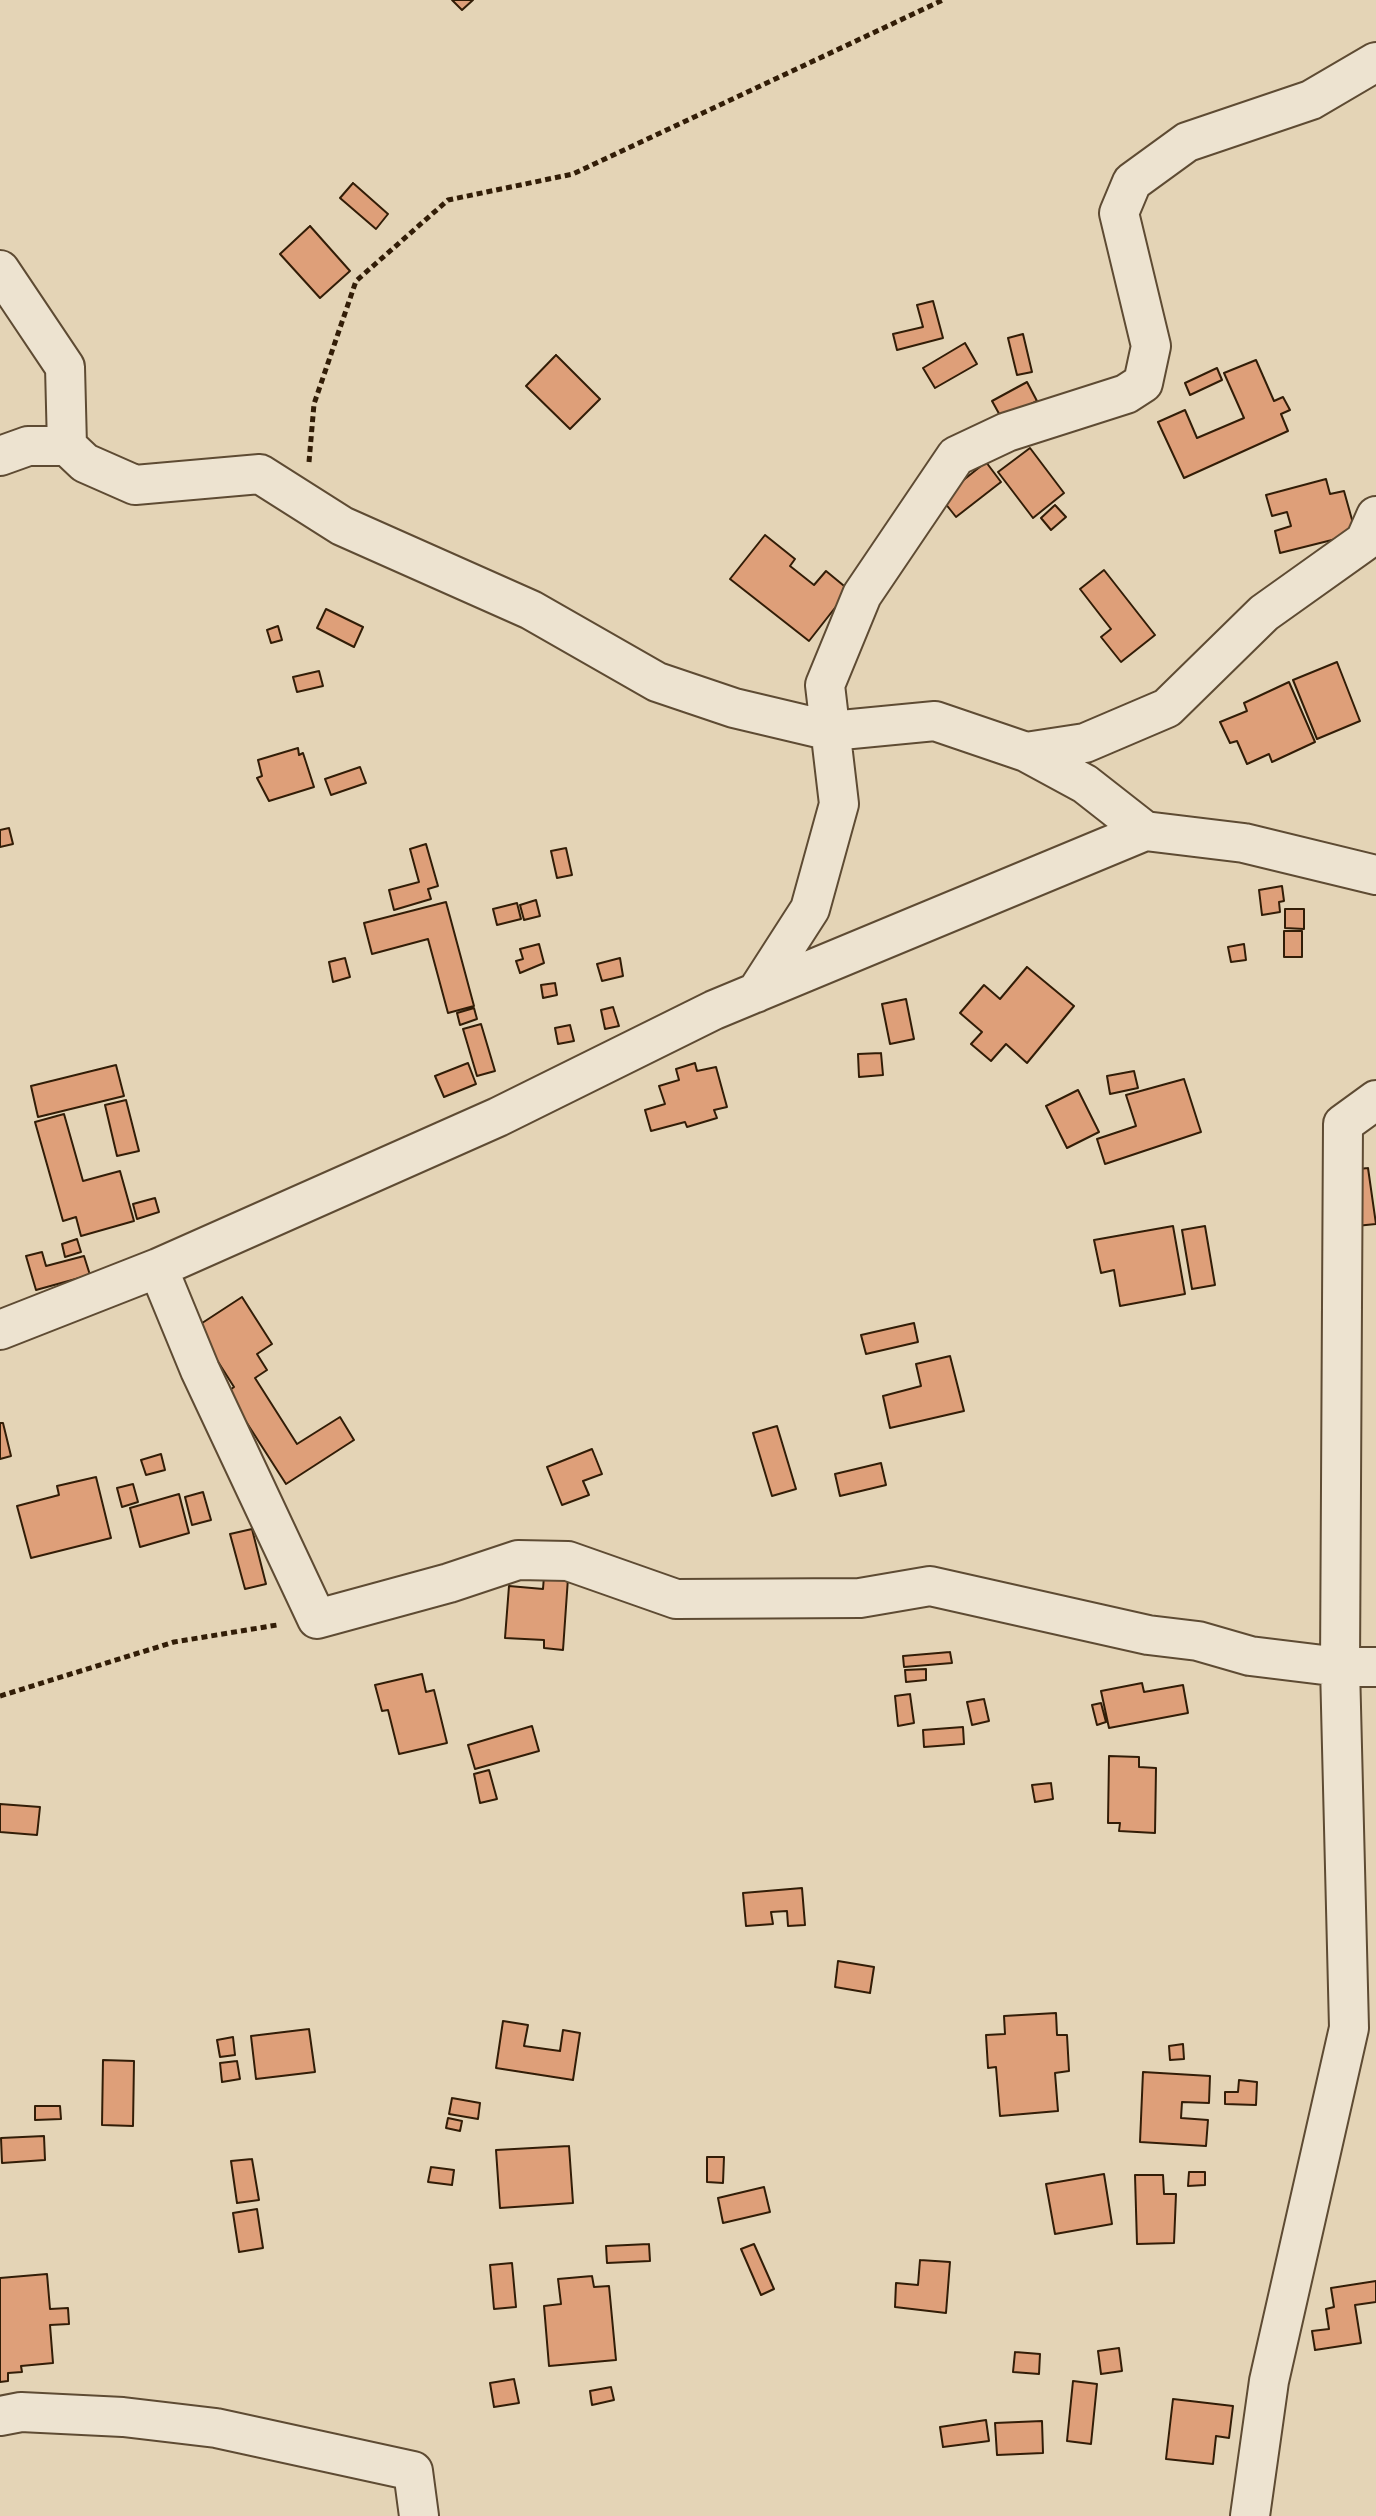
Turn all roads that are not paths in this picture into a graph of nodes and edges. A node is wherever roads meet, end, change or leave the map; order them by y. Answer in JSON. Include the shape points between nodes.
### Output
{"nodes":[{"id":1,"x":1376,"y":62,"type":"edge"},
{"id":2,"x":0,"y":270,"type":"edge"},
{"id":3,"x":67,"y":446,"type":"junction"},
{"id":4,"x":0,"y":456,"type":"edge"},
{"id":5,"x":1376,"y":516,"type":"edge"},
{"id":6,"x":831,"y":731,"type":"junction"},
{"id":7,"x":1026,"y":752,"type":"junction"},
{"id":8,"x":1145,"y":831,"type":"junction"},
{"id":9,"x":1376,"y":875,"type":"edge"},
{"id":10,"x":756,"y":993,"type":"junction"},
{"id":11,"x":1376,"y":1100,"type":"edge"},
{"id":12,"x":158,"y":1268,"type":"junction"},
{"id":13,"x":0,"y":1330,"type":"edge"},
{"id":14,"x":1358,"y":1667,"type":"edge"},
{"id":15,"x":0,"y":2416,"type":"edge"},
{"id":16,"x":419,"y":2516,"type":"edge"},
{"id":17,"x":1250,"y":2516,"type":"edge"}],
"edges":[{"from":1,"to":6,"type":"street","via":[[1311,100],[1187,142],[1132,182],[1119,213],[1151,346],[1143,383],[1126,394],[1007,432],[956,456],[862,595],[825,685]]},
{"from":2,"to":3,"type":"street","via":[[65,367]]},
{"from":3,"to":4,"type":"street","via":[[28,446]]},
{"from":3,"to":6,"type":"street","via":[[85,463],[135,485],[260,474],[356,533],[531,610],[657,682],[734,708]]},
{"from":5,"to":7,"type":"street","via":[[1365,541],[1264,613],[1167,708],[1085,743]]},
{"from":6,"to":7,"type":"street","via":[[935,721]]},
{"from":6,"to":10,"type":"street","via":[[839,804],[810,909]]},
{"from":7,"to":8,"type":"street","via":[[1085,784]]},
{"from":8,"to":9,"type":"street","via":[[1244,843]]},
{"from":8,"to":10,"type":"street"},
{"from":10,"to":12,"type":"street","via":[[498,1117]]},
{"from":11,"to":14,"type":"street","via":[[1343,1124]]},
{"from":12,"to":13,"type":"street"},
{"from":12,"to":14,"type":"street","via":[[317,1619],[518,1560],[568,1561],[676,1599],[860,1598],[930,1586],[1250,1656]]},
{"from":14,"to":17,"type":"street","via":[[1349,2028],[1269,2381]]},
{"from":15,"to":16,"type":"street","via":[[21,2412],[216,2428],[413,2471]]}]}
